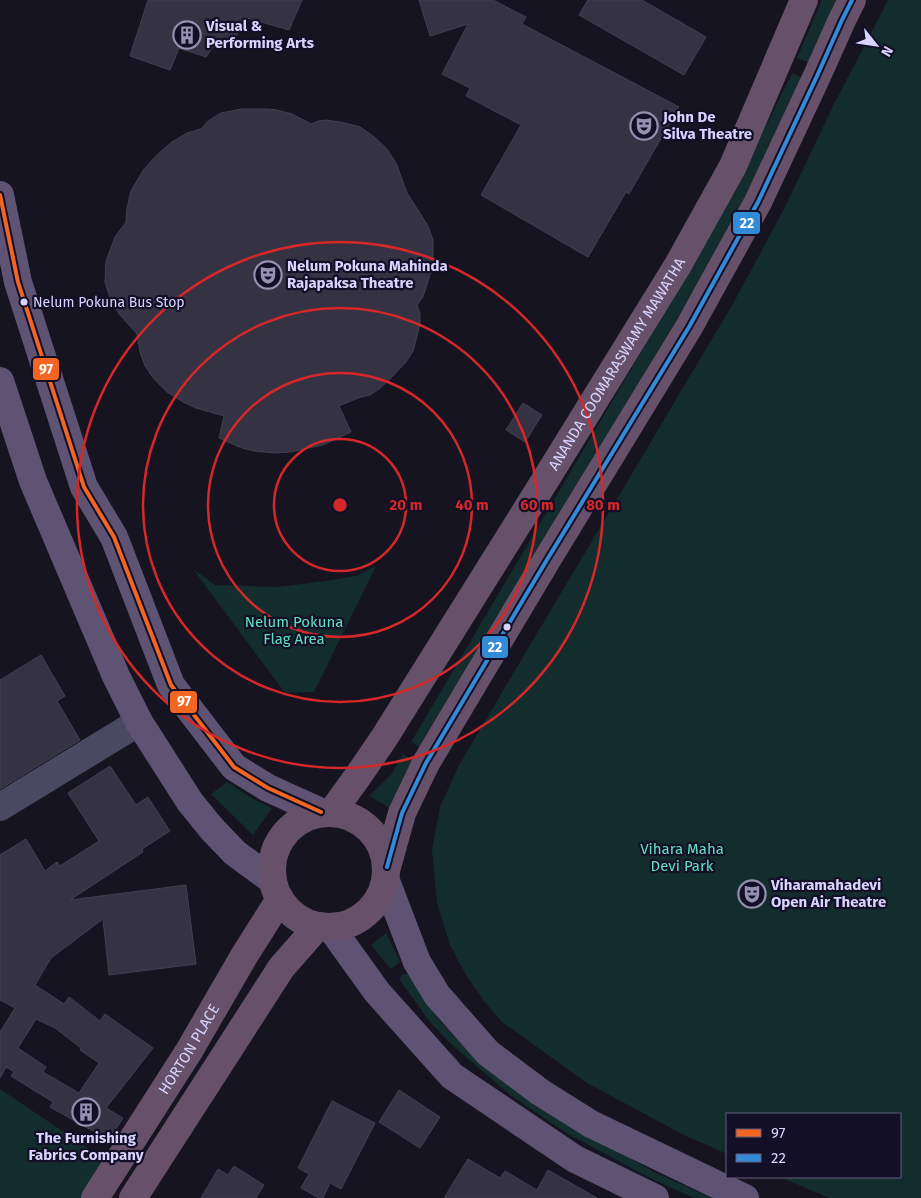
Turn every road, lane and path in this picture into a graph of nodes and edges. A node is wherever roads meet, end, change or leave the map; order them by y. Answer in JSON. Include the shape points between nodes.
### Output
{"nodes":[{"id":1,"x":804,"y":0,"type":"edge"},
{"id":2,"x":852,"y":0,"type":"edge"},
{"id":3,"x":0,"y":195,"type":"edge"},
{"id":4,"x":5,"y":240,"type":"edge"},
{"id":5,"x":0,"y":381,"type":"edge"},
{"id":6,"x":139,"y":722,"type":"junction"},
{"id":7,"x":0,"y":807,"type":"edge"},
{"id":8,"x":326,"y":812,"type":"junction"},
{"id":9,"x":386,"y":874,"type":"junction"},
{"id":10,"x":276,"y":890,"type":"junction"},
{"id":11,"x":324,"y":927,"type":"junction"},
{"id":12,"x":95,"y":1198,"type":"edge"},
{"id":13,"x":133,"y":1198,"type":"edge"},
{"id":14,"x":655,"y":1198,"type":"edge"},
{"id":15,"x":745,"y":1198,"type":"edge"}],
"edges":[{"from":1,"to":8,"type":"highway","name":"ANANDA COOMARASWAMY MAWATHA","via":[[733,166],[678,265],[384,738],[358,776]]},
{"from":2,"to":9,"type":"highway","via":[[758,202],[690,327],[426,764],[402,813]]},
{"from":3,"to":4,"type":"main road"},
{"from":4,"to":8,"type":"main road","via":[[84,487],[114,537],[171,685],[234,767],[268,788]]},
{"from":5,"to":6,"type":"main road","via":[[33,481],[116,676]]},
{"from":6,"to":7,"type":"street"},
{"from":6,"to":10,"type":"main road","via":[[190,802],[212,829]]},
{"from":8,"to":9,"type":"highway","via":[[349,815],[376,835],[384,850]]},
{"from":8,"to":10,"type":"highway","via":[[303,818],[283,836],[272,861]]},
{"from":9,"to":11,"type":"highway","via":[[379,899],[366,914],[350,924]]},
{"from":9,"to":15,"type":"main road","via":[[417,962],[437,995],[488,1053],[540,1092],[591,1124]]},
{"from":10,"to":11,"type":"highway","via":[[296,917]]},
{"from":10,"to":12,"type":"highway","name":"HORTON PLACE","via":[[244,956],[189,1051]]},
{"from":11,"to":13,"type":"highway","via":[[281,968]]},
{"from":11,"to":14,"type":"main road","via":[[452,1076],[575,1159]]}]}
